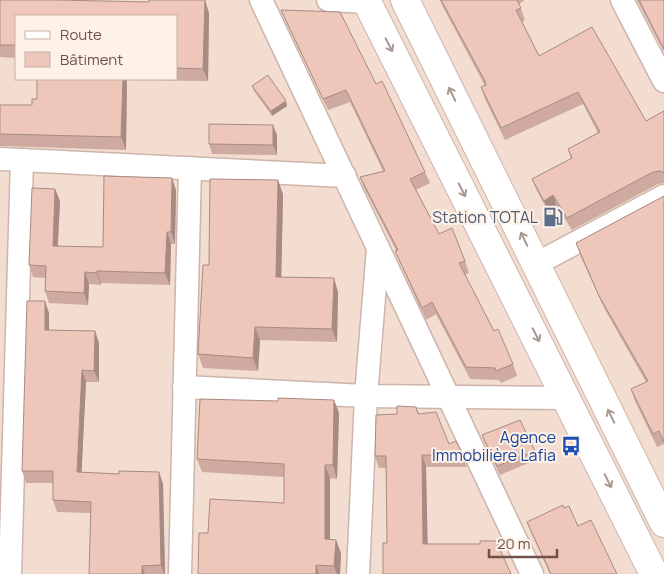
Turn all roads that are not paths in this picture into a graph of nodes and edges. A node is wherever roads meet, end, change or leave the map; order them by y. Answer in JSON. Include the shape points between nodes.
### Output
{"nodes":[{"id":1,"x":261,"y":0,"type":"edge"},
{"id":2,"x":328,"y":0,"type":"edge"},
{"id":3,"x":405,"y":0,"type":"edge"},
{"id":4,"x":622,"y":0,"type":"edge"},
{"id":5,"x":367,"y":1,"type":"edge"},
{"id":6,"x":664,"y":81,"type":"edge"},
{"id":7,"x":11,"y":159,"type":"edge"},
{"id":8,"x":190,"y":168,"type":"junction"},
{"id":9,"x":345,"y":176,"type":"junction"},
{"id":10,"x":664,"y":196,"type":"edge"},
{"id":11,"x":378,"y":247,"type":"junction"},
{"id":12,"x":536,"y":264,"type":"junction"},
{"id":13,"x":184,"y":387,"type":"junction"},
{"id":14,"x":366,"y":396,"type":"junction"},
{"id":15,"x":448,"y":396,"type":"junction"},
{"id":16,"x":567,"y":398,"type":"junction"},
{"id":17,"x":664,"y":523,"type":"edge"},
{"id":18,"x":10,"y":574,"type":"edge"},
{"id":19,"x":180,"y":574,"type":"edge"},
{"id":20,"x":358,"y":574,"type":"edge"},
{"id":21,"x":532,"y":574,"type":"edge"},
{"id":22,"x":654,"y":574,"type":"edge"}],
"edges":[{"from":1,"to":9,"type":"street"},
{"from":2,"to":5,"type":"street"},
{"from":12,"to":3,"type":"main road","one_way":true},
{"from":4,"to":6,"type":"street"},
{"from":5,"to":16,"type":"main road","one_way":true},
{"from":7,"to":8,"type":"street"},
{"from":7,"to":18,"type":"street"},
{"from":8,"to":9,"type":"street"},
{"from":8,"to":13,"type":"street"},
{"from":9,"to":11,"type":"street"},
{"from":10,"to":12,"type":"street"},
{"from":11,"to":14,"type":"street"},
{"from":11,"to":15,"type":"street"},
{"from":17,"to":12,"type":"main road","one_way":true},
{"from":13,"to":14,"type":"street"},
{"from":13,"to":19,"type":"street"},
{"from":14,"to":15,"type":"street"},
{"from":14,"to":20,"type":"street"},
{"from":15,"to":16,"type":"street"},
{"from":15,"to":21,"type":"street"},
{"from":16,"to":22,"type":"main road","one_way":true}]}
